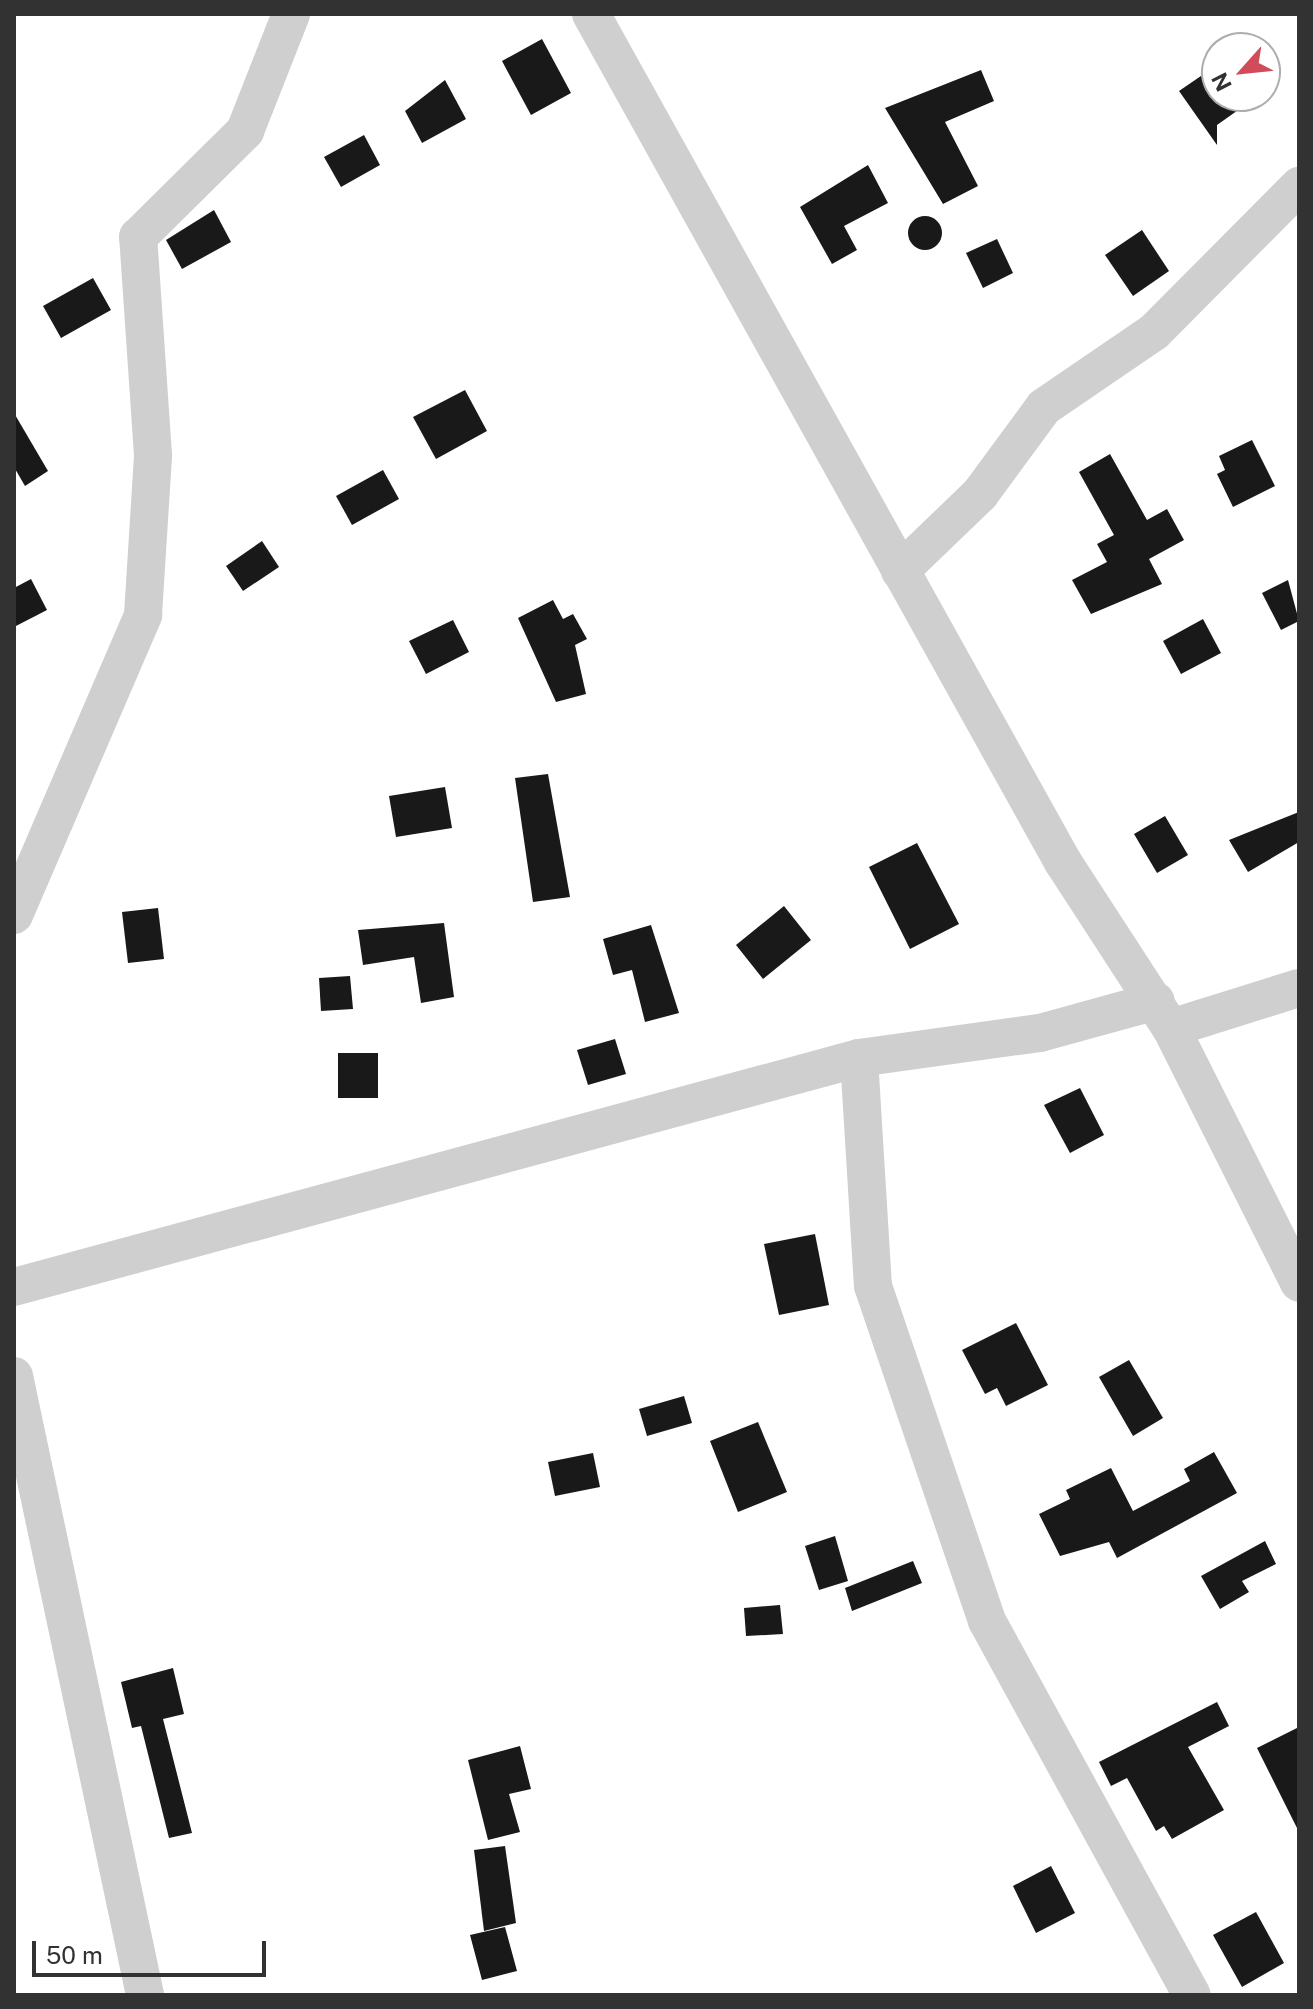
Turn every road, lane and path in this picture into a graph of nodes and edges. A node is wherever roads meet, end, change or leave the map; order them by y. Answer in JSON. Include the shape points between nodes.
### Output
{"nodes":[{"id":1,"x":291,"y":14,"type":"edge"},
{"id":2,"x":591,"y":14,"type":"edge"},
{"id":3,"x":1299,"y":186,"type":"edge"},
{"id":4,"x":900,"y":571,"type":"junction"},
{"id":5,"x":14,"y":915,"type":"edge"},
{"id":6,"x":1299,"y":988,"type":"edge"},
{"id":7,"x":1164,"y":1014,"type":"junction"},
{"id":8,"x":859,"y":1058,"type":"junction"},
{"id":9,"x":1299,"y":1283,"type":"edge"},
{"id":10,"x":14,"y":1287,"type":"edge"},
{"id":11,"x":14,"y":1376,"type":"edge"},
{"id":12,"x":145,"y":1995,"type":"edge"},
{"id":13,"x":1192,"y":1995,"type":"edge"}],
"edges":[{"from":1,"to":5,"type":"street","via":[[245,131],[138,237],[153,455],[143,615]]},
{"from":2,"to":4,"type":"street"},
{"from":3,"to":4,"type":"street","via":[[1154,332],[1044,407],[980,494]]},
{"from":4,"to":7,"type":"street","via":[[1063,862]]},
{"from":6,"to":7,"type":"street"},
{"from":7,"to":8,"type":"street"},
{"from":7,"to":9,"type":"street"},
{"from":8,"to":10,"type":"street"},
{"from":8,"to":13,"type":"street","via":[[873,1286],[987,1621]]},
{"from":11,"to":12,"type":"street"}]}
